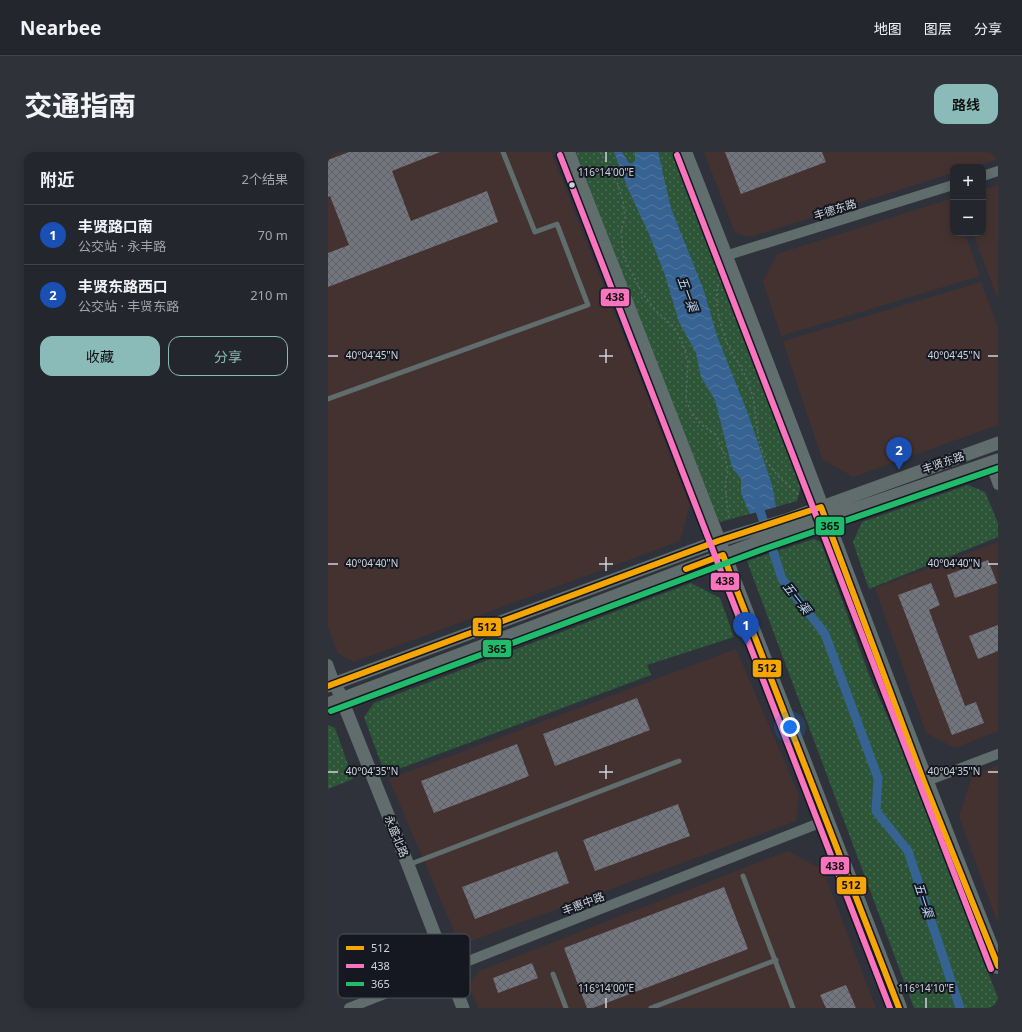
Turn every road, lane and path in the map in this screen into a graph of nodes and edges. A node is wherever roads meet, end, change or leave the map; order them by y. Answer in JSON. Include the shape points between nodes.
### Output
{"nodes":[{"id":1,"x":503,"y":152,"type":"edge"},
{"id":2,"x":567,"y":152,"type":"edge"},
{"id":3,"x":600,"y":152,"type":"edge"},
{"id":4,"x":684,"y":152,"type":"edge"},
{"id":5,"x":998,"y":171,"type":"edge"},
{"id":6,"x":986,"y":175,"type":"edge"},
{"id":7,"x":950,"y":186,"type":"edge"},
{"id":8,"x":725,"y":256,"type":"junction"},
{"id":9,"x":722,"y":278,"type":"dead end"},
{"id":10,"x":328,"y":399,"type":"edge"},
{"id":11,"x":998,"y":443,"type":"edge"},
{"id":12,"x":994,"y":462,"type":"edge"},
{"id":13,"x":998,"y":485,"type":"edge"},
{"id":14,"x":798,"y":494,"type":"dead end"},
{"id":15,"x":824,"y":513,"type":"junction"},
{"id":16,"x":729,"y":520,"type":"dead end"},
{"id":17,"x":721,"y":548,"type":"junction"},
{"id":18,"x":328,"y":664,"type":"edge"},
{"id":19,"x":332,"y":684,"type":"edge"},
{"id":20,"x":341,"y":698,"type":"junction"},
{"id":21,"x":328,"y":704,"type":"edge"},
{"id":22,"x":998,"y":754,"type":"edge"},
{"id":23,"x":679,"y":761,"type":"dead end"},
{"id":24,"x":924,"y":782,"type":"junction"},
{"id":25,"x":827,"y":820,"type":"junction"},
{"id":26,"x":408,"y":865,"type":"junction"},
{"id":27,"x":743,"y":876,"type":"dead end"},
{"id":28,"x":435,"y":934,"type":"edge"},
{"id":29,"x":470,"y":960,"type":"edge"},
{"id":30,"x":776,"y":960,"type":"junction"},
{"id":31,"x":998,"y":966,"type":"edge"},
{"id":32,"x":553,"y":974,"type":"dead end"},
{"id":33,"x":374,"y":998,"type":"edge"},
{"id":34,"x":459,"y":998,"type":"edge"},
{"id":35,"x":349,"y":1008,"type":"edge"},
{"id":36,"x":463,"y":1008,"type":"edge"},
{"id":37,"x":566,"y":1008,"type":"edge"},
{"id":38,"x":651,"y":1008,"type":"edge"},
{"id":39,"x":793,"y":1008,"type":"edge"},
{"id":40,"x":900,"y":1008,"type":"edge"}],
"edges":[{"from":1,"to":10,"type":"lane","via":[[535,232],[557,224],[588,305]]},
{"from":2,"to":17,"type":"main road"},
{"from":3,"to":16,"type":"path","via":[[617,182],[623,201],[625,218],[621,231],[624,258],[642,293],[657,312],[674,327],[683,344],[688,361],[686,400],[692,414],[716,435],[724,454],[728,471],[725,485]]},
{"from":4,"to":8,"type":"main road"},
{"from":5,"to":6,"type":"street"},
{"from":7,"to":8,"type":"street","name":"丰德东路"},
{"from":8,"to":15,"type":"main road"},
{"from":9,"to":14,"type":"path","via":[[718,284],[717,301],[720,320],[728,345],[750,385],[764,456],[778,477]]},
{"from":11,"to":15,"type":"street","name":"丰贤东路"},
{"from":12,"to":13,"type":"street"},
{"from":12,"to":15,"type":"street","name":"丰贤东路"},
{"from":15,"to":17,"type":"street"},
{"from":15,"to":24,"type":"main road"},
{"from":17,"to":19,"type":"street"},
{"from":17,"to":20,"type":"street"},
{"from":17,"to":25,"type":"main road"},
{"from":18,"to":19,"type":"street","name":"永盛北路"},
{"from":19,"to":20,"type":"street","name":"永盛北路"},
{"from":20,"to":21,"type":"street"},
{"from":20,"to":26,"type":"street","name":"永盛北路"},
{"from":22,"to":24,"type":"street"},
{"from":23,"to":26,"type":"lane"},
{"from":24,"to":31,"type":"main road"},
{"from":25,"to":29,"type":"street","name":"丰惠中路"},
{"from":25,"to":40,"type":"main road"},
{"from":26,"to":28,"type":"street","name":"永盛北路"},
{"from":27,"to":30,"type":"lane"},
{"from":30,"to":38,"type":"lane"},
{"from":30,"to":39,"type":"lane"},
{"from":32,"to":37,"type":"lane"},
{"from":33,"to":35,"type":"street","name":"丰惠中路"},
{"from":34,"to":36,"type":"street","name":"永盛北路"}]}
